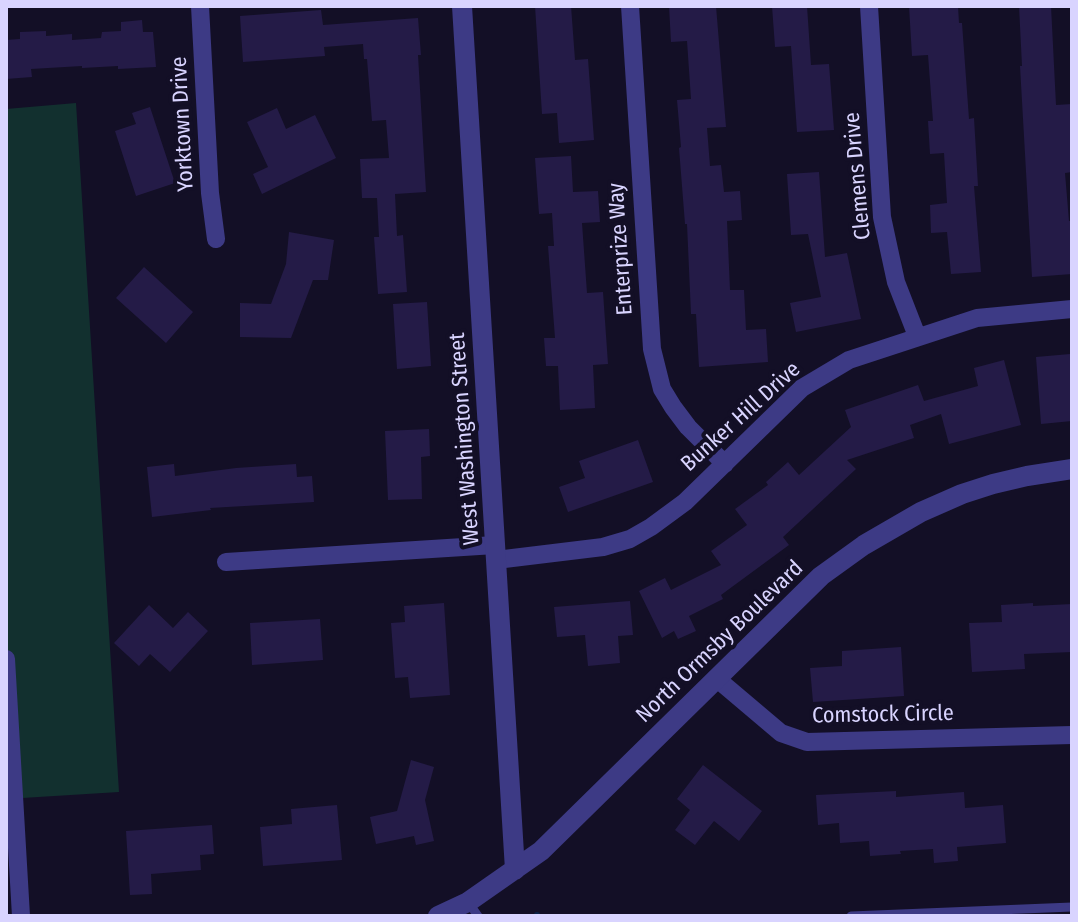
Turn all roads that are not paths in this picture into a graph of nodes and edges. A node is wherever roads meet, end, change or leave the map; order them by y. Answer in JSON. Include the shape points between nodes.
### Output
{"nodes":[{"id":1,"x":200,"y":6,"type":"edge"},
{"id":2,"x":462,"y":6,"type":"edge"},
{"id":3,"x":630,"y":6,"type":"edge"},
{"id":4,"x":869,"y":6,"type":"edge"},
{"id":5,"x":216,"y":239,"type":"dead end"},
{"id":6,"x":1072,"y":309,"type":"edge"},
{"id":7,"x":917,"y":336,"type":"junction"},
{"id":8,"x":725,"y":464,"type":"junction"},
{"id":9,"x":1072,"y":469,"type":"edge"},
{"id":10,"x":496,"y":553,"type":"junction"},
{"id":11,"x":226,"y":562,"type":"dead end"},
{"id":12,"x":6,"y":659,"type":"edge"},
{"id":13,"x":716,"y":678,"type":"junction"},
{"id":14,"x":1072,"y":735,"type":"edge"},
{"id":15,"x":515,"y":870,"type":"junction"},
{"id":16,"x":1072,"y":907,"type":"edge"},
{"id":17,"x":473,"y":909,"type":"edge"},
{"id":18,"x":21,"y":916,"type":"edge"},
{"id":19,"x":438,"y":916,"type":"edge"},
{"id":20,"x":851,"y":916,"type":"edge"}],
"edges":[{"from":1,"to":5,"type":"street","name":"Yorktown Drive"},
{"from":2,"to":10,"type":"street","name":"West Washington Street"},
{"from":3,"to":8,"type":"street","name":"Enterprize Way","via":[[652,349],[662,389],[673,407]]},
{"from":4,"to":7,"type":"street","name":"Clemens Drive","via":[[882,217],[896,282]]},
{"from":6,"to":7,"type":"street","name":"Bunker Hill Drive","via":[[977,318]]},
{"from":7,"to":8,"type":"street","name":"Bunker Hill Drive","via":[[849,360],[802,388]]},
{"from":8,"to":10,"type":"street","name":"Bunker Hill Drive","via":[[685,502],[630,539],[603,547]]},
{"from":9,"to":13,"type":"street","name":"North Ormsby Boulevard","via":[[962,494],[884,532],[821,576]]},
{"from":10,"to":11,"type":"street","name":"Bunker Hill Drive"},
{"from":10,"to":15,"type":"street","name":"West Washington Street"},
{"from":12,"to":18,"type":"street"},
{"from":13,"to":14,"type":"street","name":"Comstock Circle","via":[[781,733],[807,742]]},
{"from":13,"to":15,"type":"street","name":"North Ormsby Boulevard","via":[[562,831]]},
{"from":15,"to":17,"type":"street","name":"North Ormsby Boulevard"},
{"from":16,"to":20,"type":"lane"},
{"from":17,"to":19,"type":"street","name":"North Ormsby Boulevard"}]}
